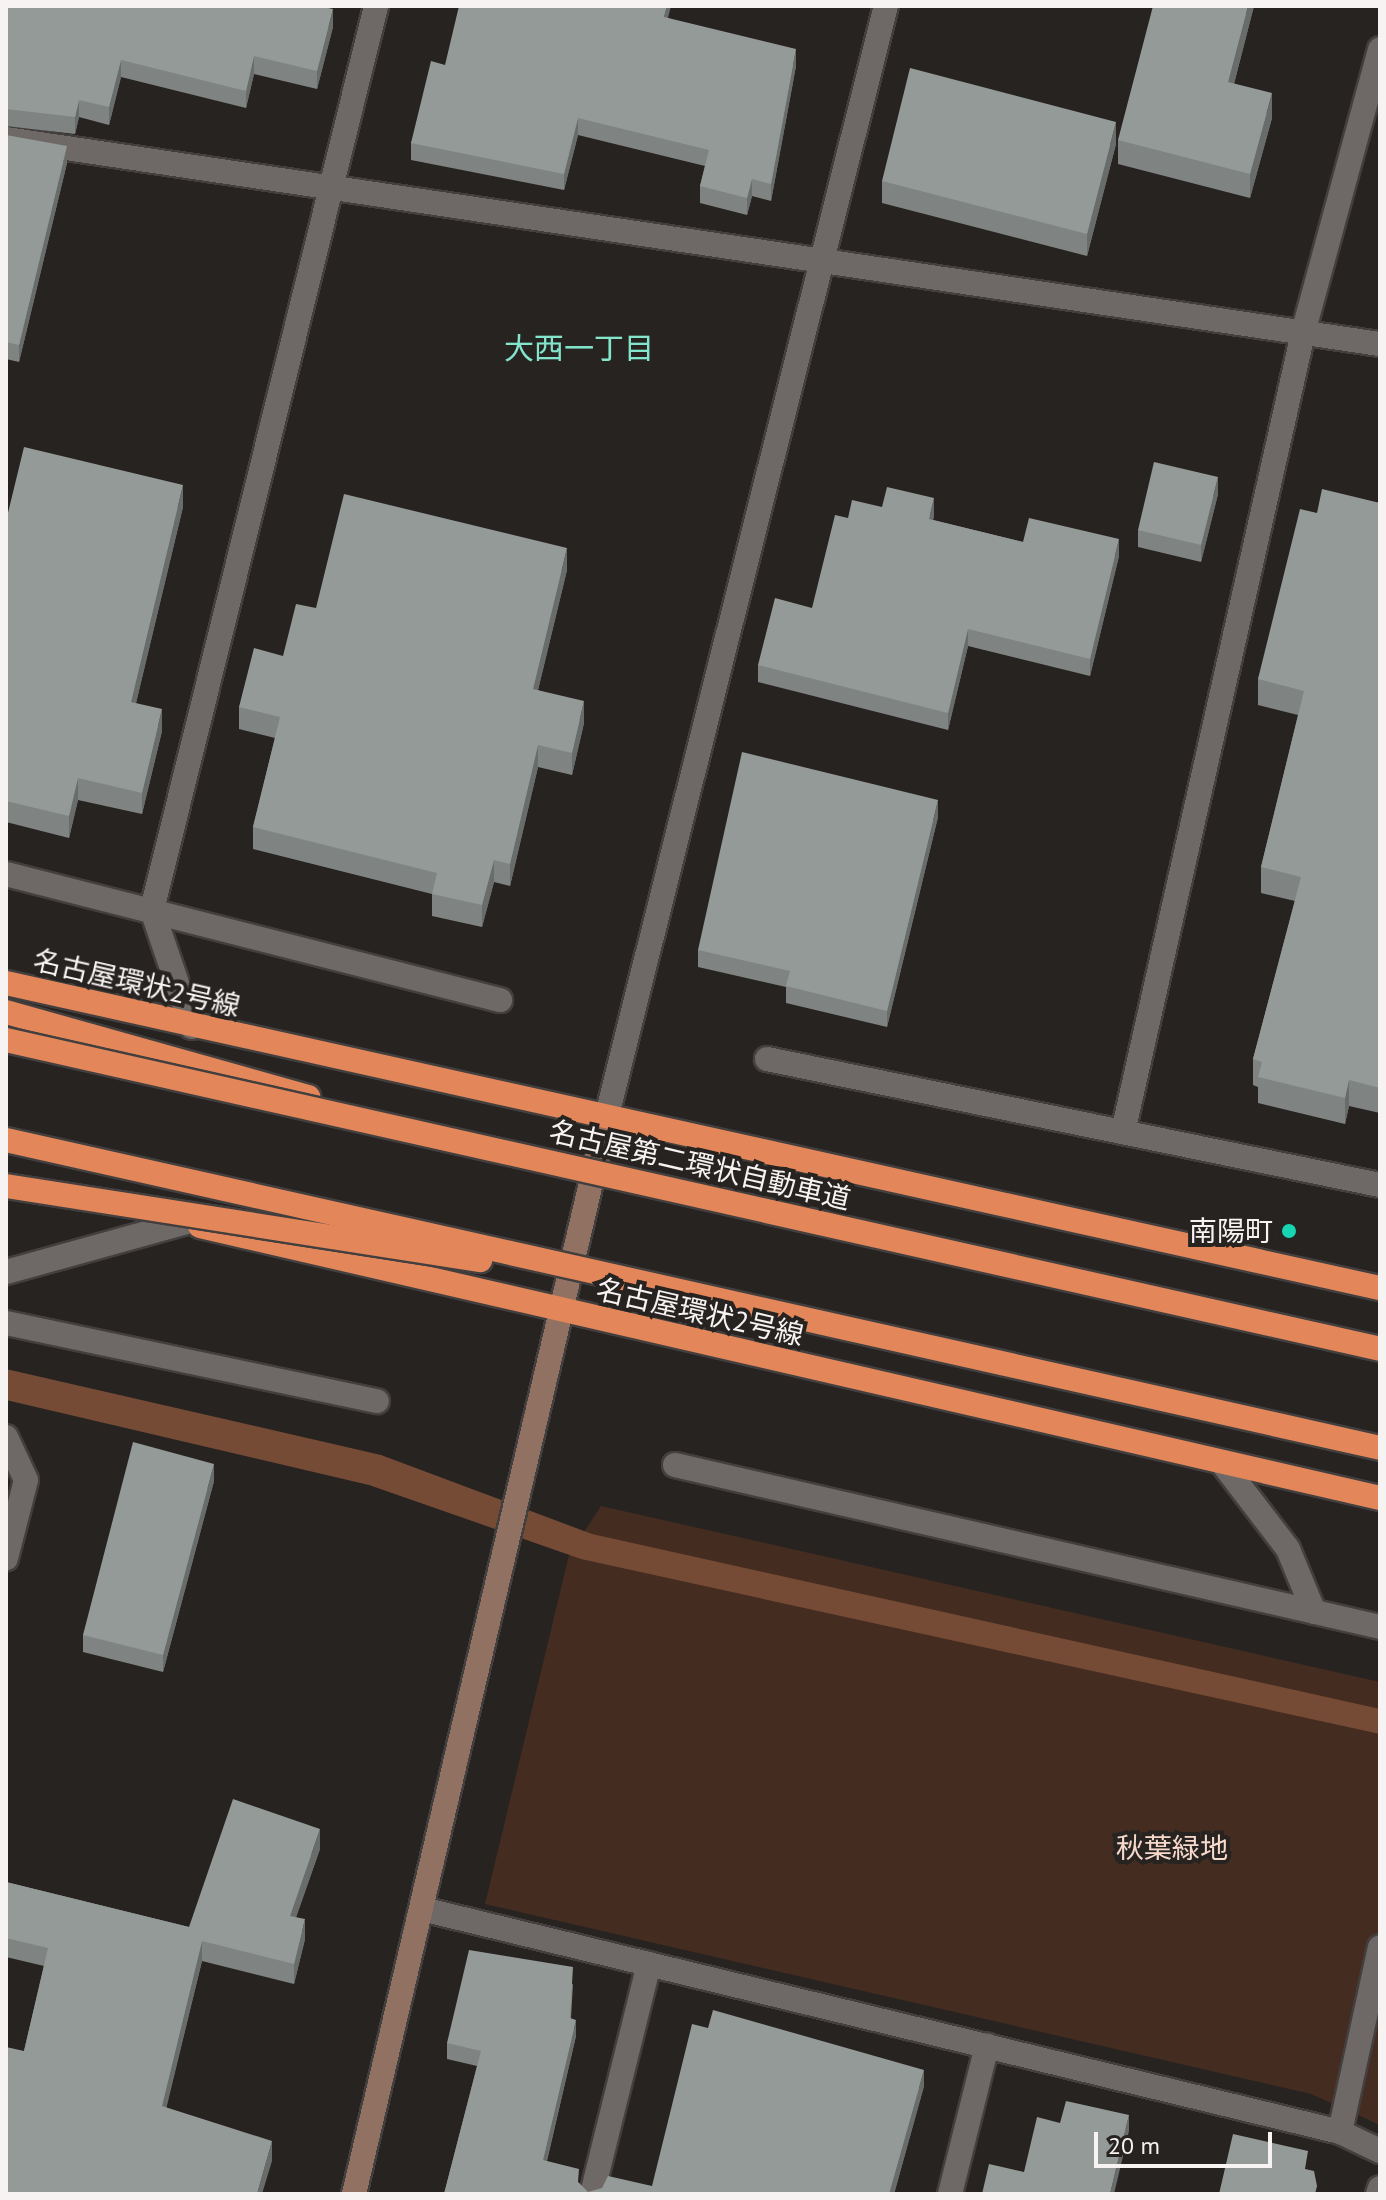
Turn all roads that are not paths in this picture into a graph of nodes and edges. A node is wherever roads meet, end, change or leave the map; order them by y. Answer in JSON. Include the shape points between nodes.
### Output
{"nodes":[{"id":1,"x":376,"y":6,"type":"edge"},
{"id":2,"x":886,"y":6,"type":"edge"},
{"id":3,"x":1380,"y":49,"type":"edge"},
{"id":4,"x":6,"y":139,"type":"edge"},
{"id":5,"x":330,"y":188,"type":"junction"},
{"id":6,"x":824,"y":262,"type":"junction"},
{"id":7,"x":1303,"y":333,"type":"junction"},
{"id":8,"x":1380,"y":344,"type":"edge"},
{"id":9,"x":6,"y":874,"type":"edge"},
{"id":10,"x":152,"y":910,"type":"junction"},
{"id":11,"x":6,"y":983,"type":"edge"},
{"id":12,"x":500,"y":1000,"type":"dead end"},
{"id":13,"x":6,"y":1012,"type":"edge"},
{"id":14,"x":192,"y":1027,"type":"junction"},
{"id":15,"x":6,"y":1040,"type":"edge"},
{"id":16,"x":767,"y":1059,"type":"dead end"},
{"id":17,"x":606,"y":1119,"type":"junction"},
{"id":18,"x":1123,"y":1132,"type":"junction"},
{"id":19,"x":6,"y":1140,"type":"edge"},
{"id":20,"x":489,"y":1148,"type":"junction"},
{"id":21,"x":6,"y":1185,"type":"edge"},
{"id":22,"x":1380,"y":1185,"type":"edge"},
{"id":23,"x":186,"y":1222,"type":"junction"},
{"id":24,"x":6,"y":1272,"type":"edge"},
{"id":25,"x":1380,"y":1288,"type":"edge"},
{"id":26,"x":707,"y":1296,"type":"junction"},
{"id":27,"x":560,"y":1311,"type":"junction"},
{"id":28,"x":6,"y":1323,"type":"edge"},
{"id":29,"x":1380,"y":1349,"type":"edge"},
{"id":30,"x":377,"y":1401,"type":"dead end"},
{"id":31,"x":6,"y":1437,"type":"edge"},
{"id":32,"x":1380,"y":1448,"type":"edge"},
{"id":33,"x":1223,"y":1464,"type":"junction"},
{"id":34,"x":675,"y":1465,"type":"dead end"},
{"id":35,"x":1380,"y":1498,"type":"edge"},
{"id":36,"x":6,"y":1558,"type":"edge"},
{"id":37,"x":1314,"y":1612,"type":"junction"},
{"id":38,"x":1380,"y":1627,"type":"edge"},
{"id":39,"x":426,"y":1910,"type":"junction"},
{"id":40,"x":1380,"y":1947,"type":"edge"},
{"id":41,"x":649,"y":1964,"type":"junction"},
{"id":42,"x":987,"y":2046,"type":"junction"},
{"id":43,"x":1340,"y":2132,"type":"junction"},
{"id":44,"x":1380,"y":2151,"type":"edge"},
{"id":45,"x":1380,"y":2188,"type":"edge"},
{"id":46,"x":354,"y":2194,"type":"edge"},
{"id":47,"x":592,"y":2194,"type":"edge"},
{"id":48,"x":950,"y":2194,"type":"edge"},
{"id":49,"x":1378,"y":2194,"type":"edge"}],
"edges":[{"from":1,"to":5,"type":"street"},
{"from":2,"to":6,"type":"street"},
{"from":3,"to":7,"type":"street"},
{"from":4,"to":5,"type":"street"},
{"from":5,"to":6,"type":"street"},
{"from":5,"to":10,"type":"street"},
{"from":6,"to":7,"type":"street"},
{"from":6,"to":17,"type":"street"},
{"from":7,"to":8,"type":"street"},
{"from":7,"to":18,"type":"street"},
{"from":9,"to":10,"type":"street"},
{"from":10,"to":12,"type":"street"},
{"from":10,"to":14,"type":"street"},
{"from":11,"to":14,"type":"highway","name":"名古屋環状2号線"},
{"from":13,"to":20,"type":"highway","bridge":true},
{"from":14,"to":17,"type":"highway","name":"名古屋環状2号線"},
{"from":15,"to":20,"type":"highway","name":"名古屋第二環状自動車道","bridge":true},
{"from":16,"to":18,"type":"street"},
{"from":17,"to":25,"type":"highway","name":"名古屋環状2号線"},
{"from":17,"to":27,"type":"street"},
{"from":18,"to":22,"type":"street"},
{"from":19,"to":26,"type":"highway","bridge":true},
{"from":20,"to":29,"type":"highway","name":"名古屋第二環状自動車道","bridge":true},
{"from":21,"to":23,"type":"highway","name":"名古屋環状2号線"},
{"from":21,"to":26,"type":"highway","bridge":true},
{"from":23,"to":24,"type":"street"},
{"from":23,"to":27,"type":"highway","name":"名古屋環状2号線"},
{"from":26,"to":32,"type":"highway","bridge":true},
{"from":27,"to":33,"type":"highway","name":"名古屋環状2号線"},
{"from":27,"to":39,"type":"street"},
{"from":28,"to":30,"type":"street"},
{"from":31,"to":36,"type":"street","via":[[26,1480]]},
{"from":33,"to":35,"type":"highway","name":"名古屋環状2号線"},
{"from":33,"to":37,"type":"street","via":[[1288,1549]]},
{"from":34,"to":37,"type":"street"},
{"from":37,"to":38,"type":"street"},
{"from":39,"to":41,"type":"street"},
{"from":39,"to":46,"type":"street"},
{"from":40,"to":43,"type":"street"},
{"from":41,"to":42,"type":"street"},
{"from":41,"to":47,"type":"street"},
{"from":42,"to":43,"type":"street"},
{"from":42,"to":48,"type":"street"},
{"from":43,"to":44,"type":"street"},
{"from":45,"to":49,"type":"street"}]}
